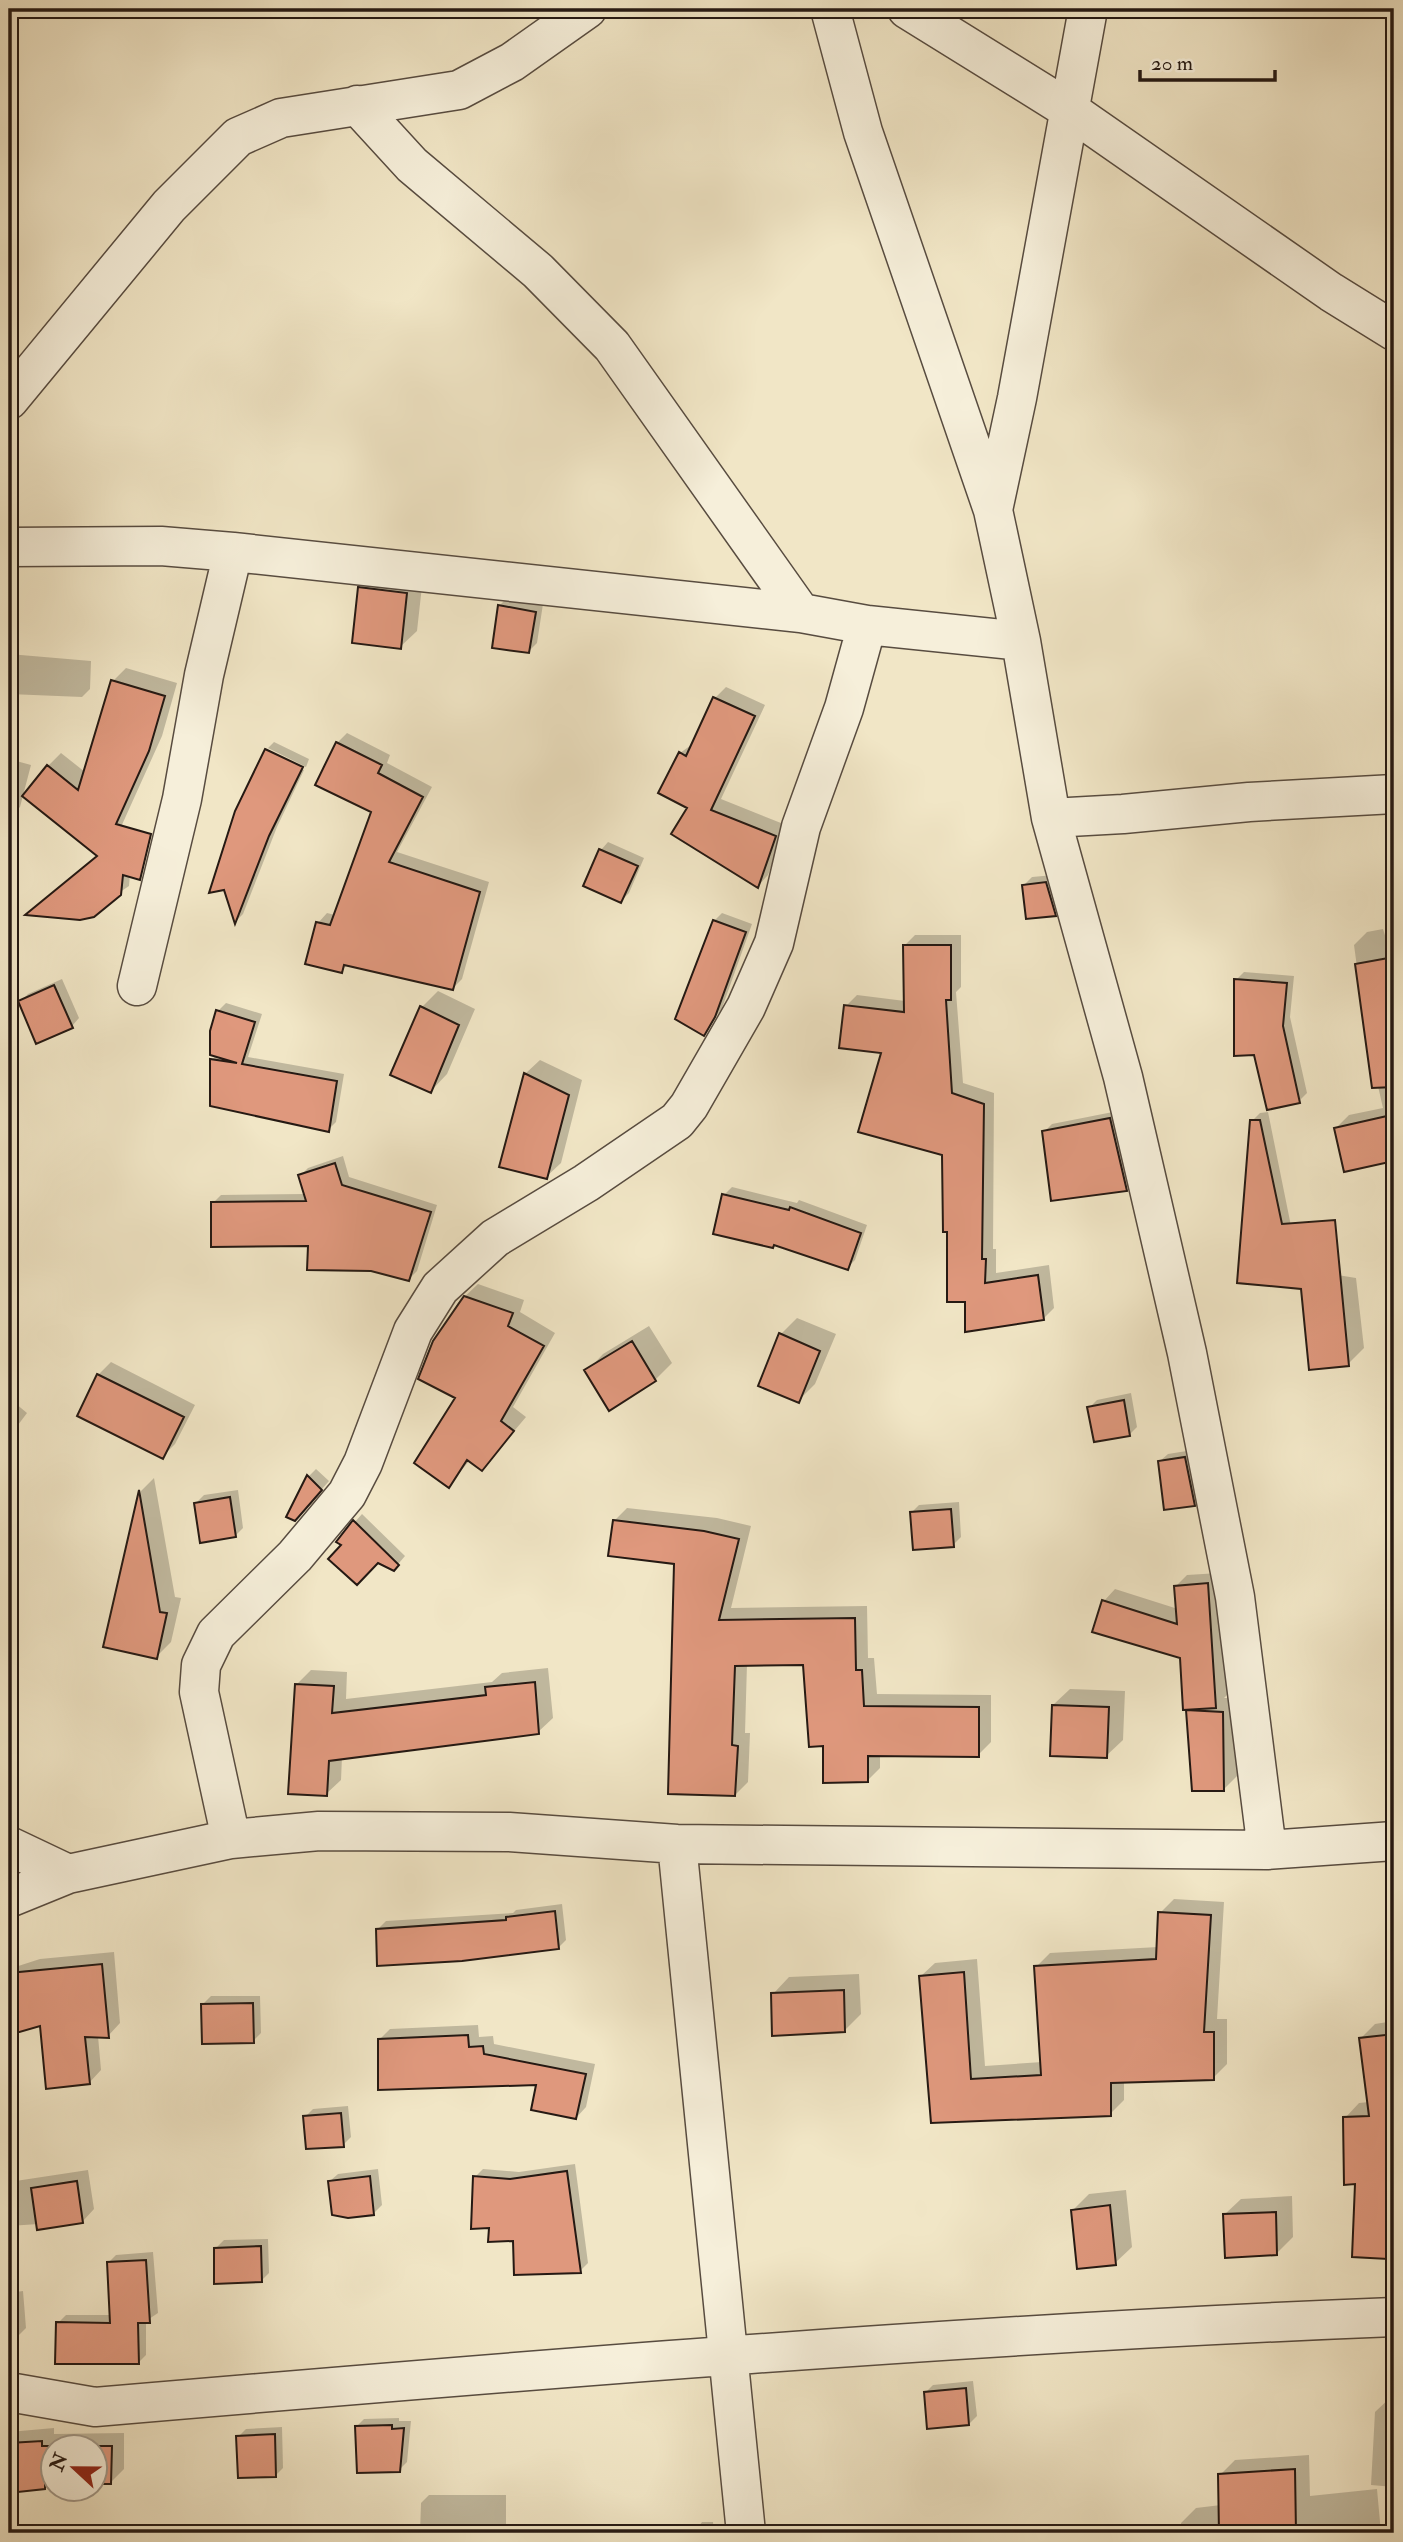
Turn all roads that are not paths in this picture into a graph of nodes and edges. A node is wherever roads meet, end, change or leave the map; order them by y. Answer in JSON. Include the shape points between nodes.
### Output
{"nodes":[{"id":1,"x":587,"y":9,"type":"edge"},
{"id":2,"x":830,"y":9,"type":"edge"},
{"id":3,"x":906,"y":9,"type":"edge"},
{"id":4,"x":1088,"y":9,"type":"edge"},
{"id":5,"x":357,"y":105,"type":"junction"},
{"id":6,"x":1068,"y":109,"type":"junction"},
{"id":7,"x":1394,"y":331,"type":"edge"},
{"id":8,"x":9,"y":400,"type":"edge"},
{"id":9,"x":993,"y":510,"type":"junction"},
{"id":10,"x":9,"y":547,"type":"edge"},
{"id":11,"x":233,"y":552,"type":"junction"},
{"id":12,"x":801,"y":613,"type":"junction"},
{"id":13,"x":867,"y":625,"type":"junction"},
{"id":14,"x":1021,"y":641,"type":"junction"},
{"id":15,"x":1394,"y":794,"type":"edge"},
{"id":16,"x":1051,"y":818,"type":"junction"},
{"id":17,"x":137,"y":986,"type":"dead end"},
{"id":18,"x":231,"y":1839,"type":"junction"},
{"id":19,"x":1394,"y":1841,"type":"edge"},
{"id":20,"x":677,"y":1844,"type":"junction"},
{"id":21,"x":9,"y":1846,"type":"edge"},
{"id":22,"x":1266,"y":1850,"type":"junction"},
{"id":23,"x":68,"y":1874,"type":"junction"},
{"id":24,"x":9,"y":1898,"type":"edge"},
{"id":25,"x":1394,"y":2317,"type":"edge"},
{"id":26,"x":727,"y":2354,"type":"junction"},
{"id":27,"x":9,"y":2392,"type":"edge"},
{"id":28,"x":746,"y":2533,"type":"edge"}],
"edges":[{"from":1,"to":5,"type":"street","via":[[512,62],[459,90]]},
{"from":2,"to":9,"type":"street","via":[[863,132]]},
{"from":3,"to":6,"type":"street"},
{"from":4,"to":6,"type":"street"},
{"from":5,"to":8,"type":"street","via":[[281,118],[238,136],[169,206]]},
{"from":5,"to":12,"type":"street","via":[[412,165],[538,271],[612,346]]},
{"from":6,"to":7,"type":"street"},
{"from":6,"to":9,"type":"street"},
{"from":9,"to":14,"type":"street"},
{"from":10,"to":11,"type":"street","via":[[162,546]]},
{"from":11,"to":12,"type":"street"},
{"from":11,"to":17,"type":"street","via":[[204,675],[182,799]]},
{"from":12,"to":13,"type":"street"},
{"from":13,"to":14,"type":"street"},
{"from":13,"to":18,"type":"street","via":[[844,708],[802,827],[774,943],[746,1007],[689,1106],[677,1121],[598,1176],[495,1238],[440,1288],[413,1331],[347,1494],[295,1556],[216,1634],[201,1665],[199,1692]]},
{"from":14,"to":16,"type":"street"},
{"from":15,"to":16,"type":"street"},
{"from":16,"to":22,"type":"street","via":[[1123,1077],[1187,1353],[1235,1597]]},
{"from":18,"to":20,"type":"street","via":[[319,1831],[509,1832]]},
{"from":18,"to":23,"type":"street"},
{"from":19,"to":22,"type":"street"},
{"from":20,"to":22,"type":"street"},
{"from":20,"to":26,"type":"street"},
{"from":21,"to":23,"type":"street"},
{"from":23,"to":24,"type":"street"},
{"from":25,"to":26,"type":"street","via":[[1127,2327]]},
{"from":26,"to":27,"type":"street","via":[[95,2407]]},
{"from":26,"to":28,"type":"street"}]}
